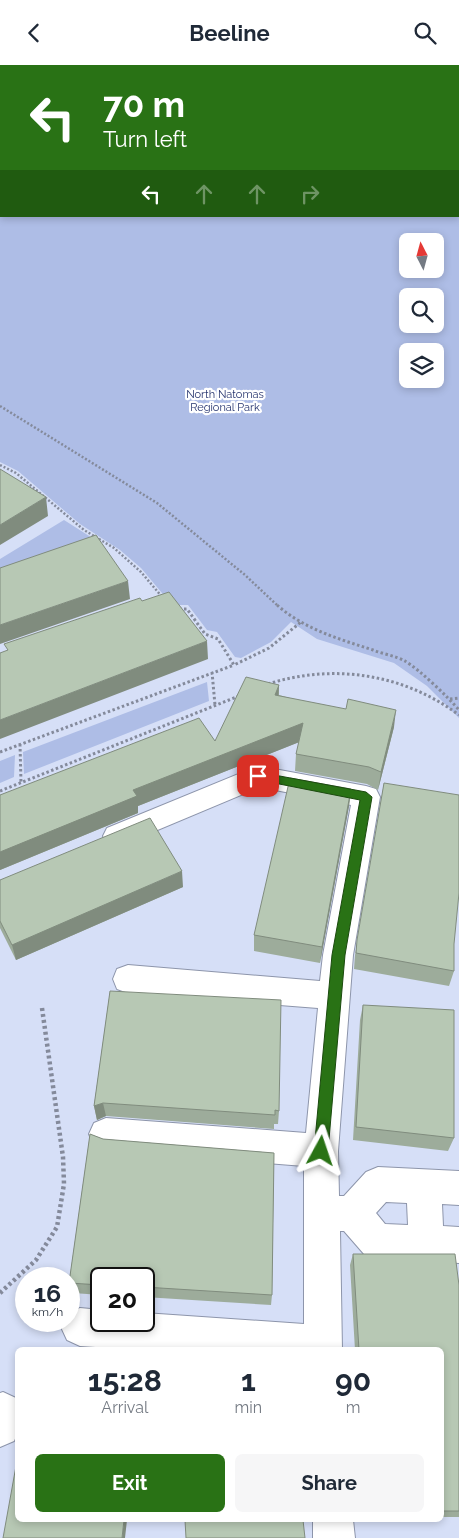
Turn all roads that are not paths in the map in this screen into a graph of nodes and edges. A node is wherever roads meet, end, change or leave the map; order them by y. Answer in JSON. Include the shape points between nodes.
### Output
{"nodes":[{"id":1,"x":89,"y":847,"type":"edge"},
{"id":2,"x":128,"y":979,"type":"dead end"},
{"id":3,"x":335,"y":996,"type":"junction"},
{"id":4,"x":106,"y":1134,"type":"dead end"},
{"id":5,"x":321,"y":1151,"type":"junction"},
{"id":6,"x":424,"y":1186,"type":"junction"},
{"id":7,"x":459,"y":1188,"type":"edge"},
{"id":8,"x":337,"y":1213,"type":"junction"},
{"id":9,"x":442,"y":1244,"type":"edge"},
{"id":10,"x":80,"y":1327,"type":"dead end"},
{"id":11,"x":322,"y":1347,"type":"edge"},
{"id":12,"x":333,"y":1522,"type":"edge"},
{"id":13,"x":334,"y":1538,"type":"edge"}],
"edges":[{"from":1,"to":3,"type":"lane","via":[[258,776],[366,797],[338,955]]},
{"from":2,"to":3,"type":"lane"},
{"from":3,"to":5,"type":"lane"},
{"from":4,"to":5,"type":"lane"},
{"from":5,"to":8,"type":"lane"},
{"from":6,"to":7,"type":"lane"},
{"from":6,"to":8,"type":"lane","via":[[378,1184]]},
{"from":6,"to":9,"type":"lane"},
{"from":8,"to":9,"type":"lane","via":[[377,1241]]},
{"from":8,"to":11,"type":"lane"},
{"from":10,"to":11,"type":"lane"},
{"from":12,"to":13,"type":"lane"}]}
